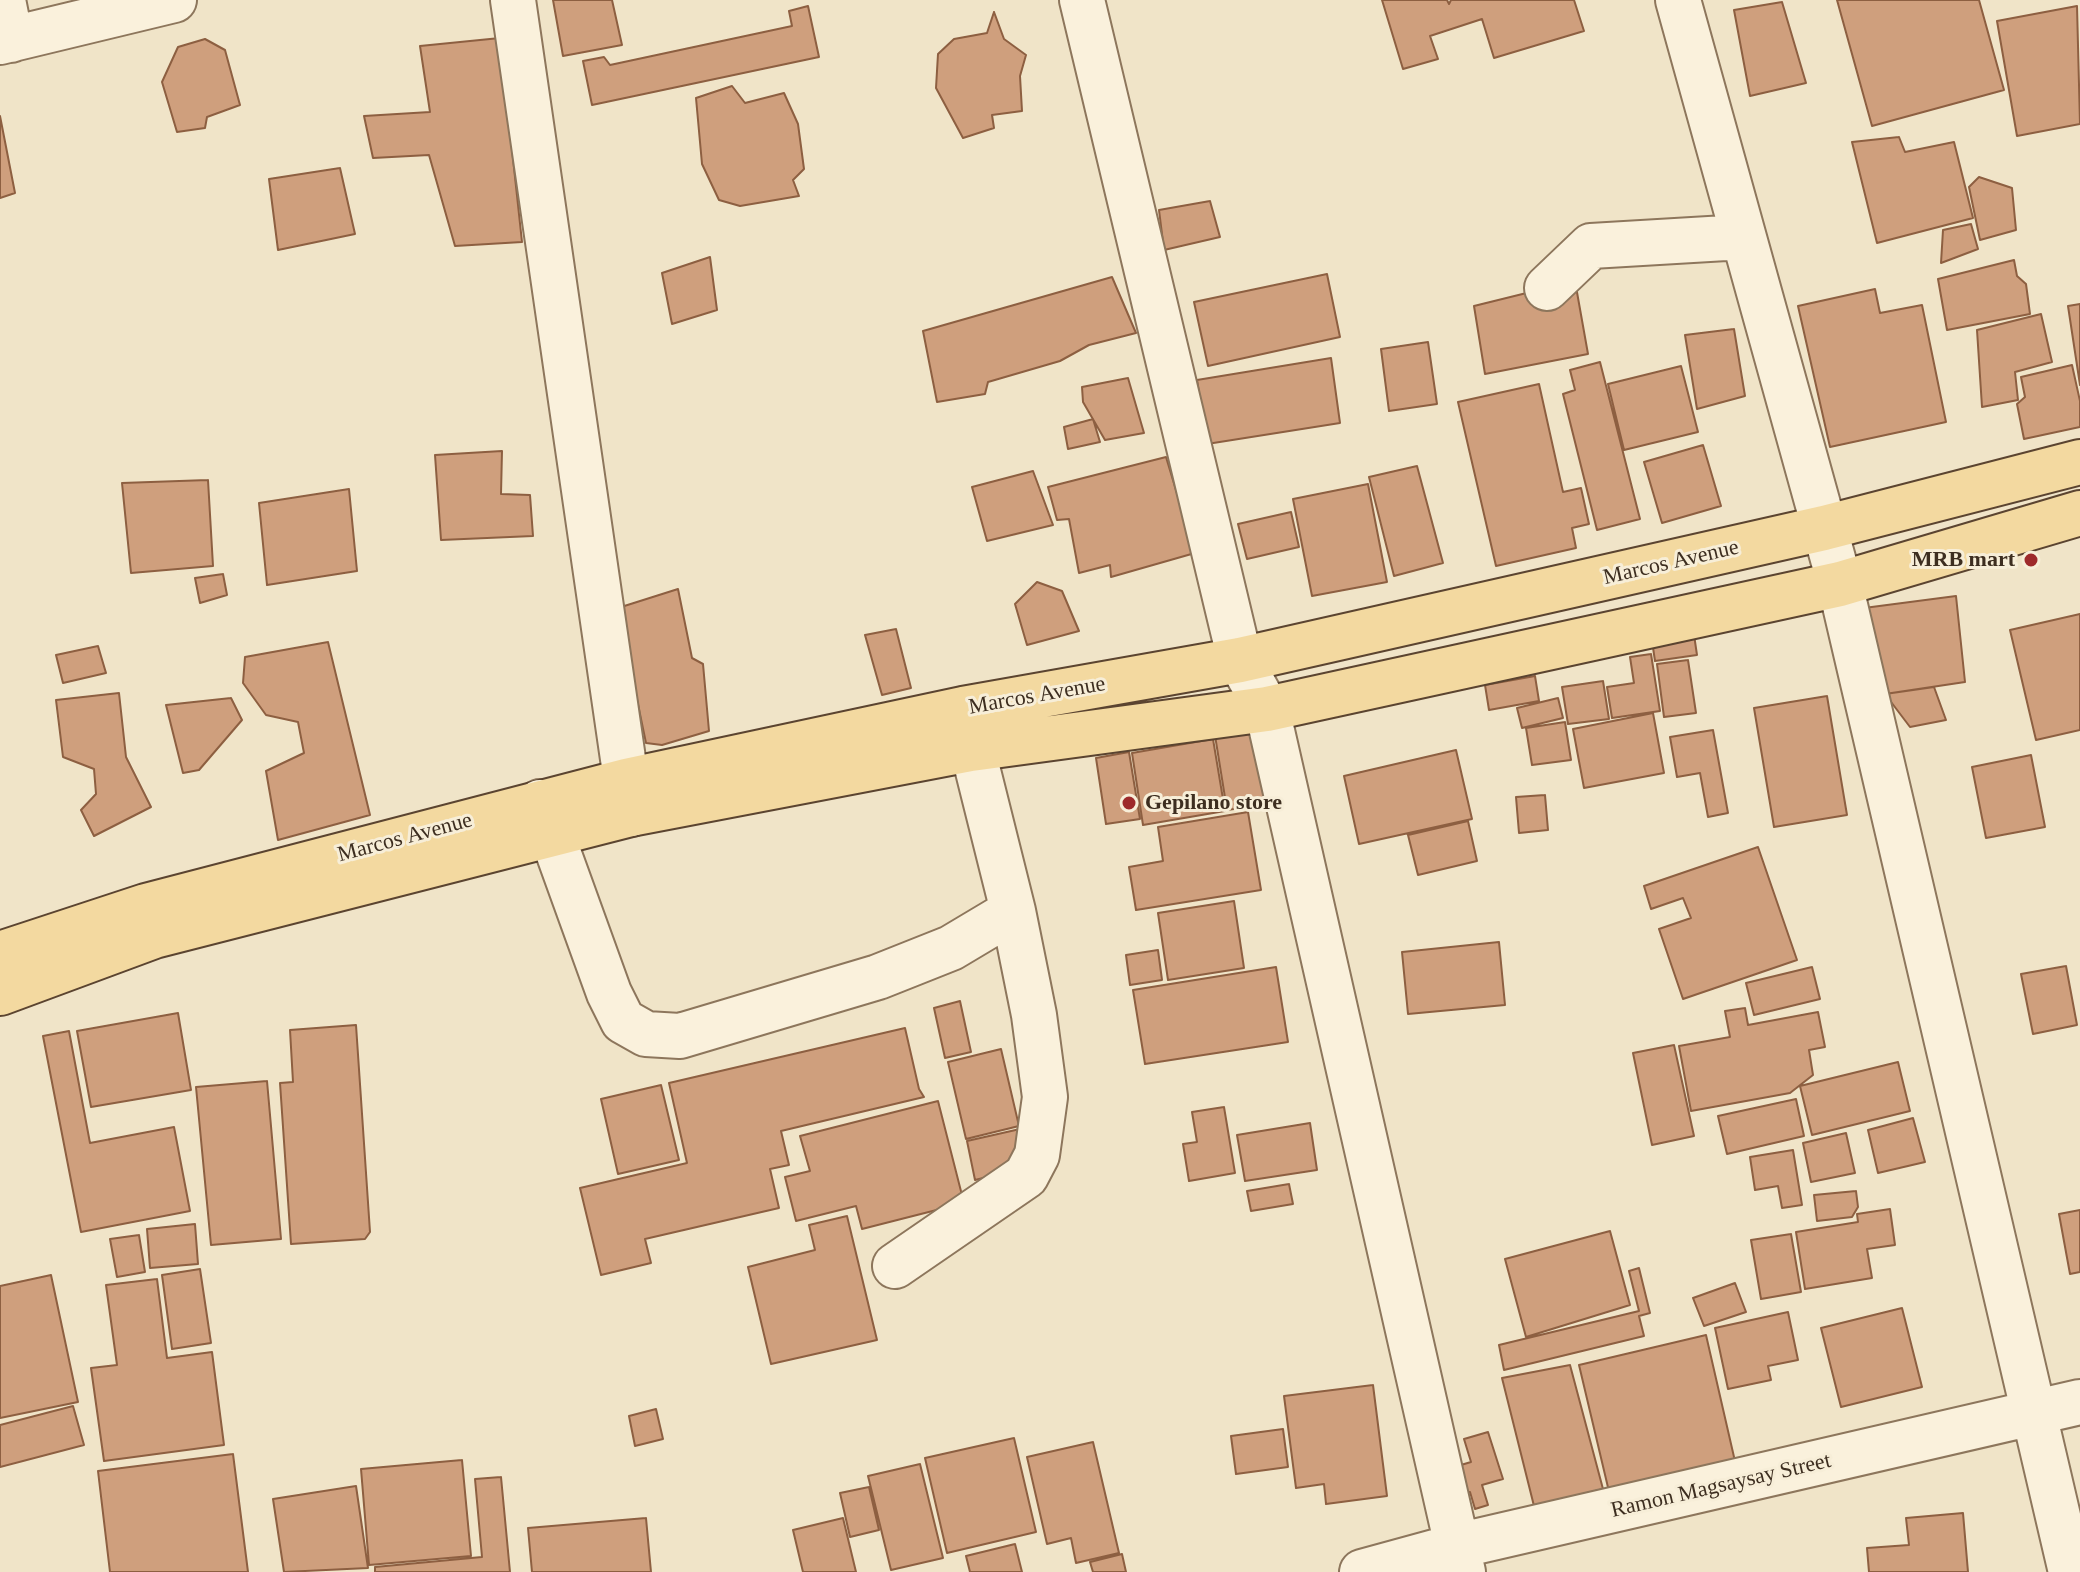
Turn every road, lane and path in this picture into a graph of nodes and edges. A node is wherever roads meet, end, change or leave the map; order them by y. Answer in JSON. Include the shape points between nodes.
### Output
{"nodes":[{"id":1,"x":174,"y":0,"type":"edge"},
{"id":2,"x":513,"y":0,"type":"edge"},
{"id":3,"x":1082,"y":0,"type":"edge"},
{"id":4,"x":1678,"y":0,"type":"edge"},
{"id":5,"x":4,"y":27,"type":"edge"},
{"id":6,"x":1743,"y":237,"type":"junction"},
{"id":7,"x":1547,"y":288,"type":"dead end"},
{"id":8,"x":2080,"y":462,"type":"edge"},
{"id":9,"x":2080,"y":513,"type":"edge"},
{"id":10,"x":1824,"y":528,"type":"junction"},
{"id":11,"x":1840,"y":584,"type":"junction"},
{"id":12,"x":1240,"y":660,"type":"junction"},
{"id":13,"x":1267,"y":709,"type":"junction"},
{"id":14,"x":967,"y":729,"type":"junction"},
{"id":15,"x":628,"y":798,"type":"junction"},
{"id":16,"x":545,"y":818,"type":"junction"},
{"id":17,"x":1013,"y":911,"type":"junction"},
{"id":18,"x":0,"y":954,"type":"edge"},
{"id":19,"x":0,"y":993,"type":"edge"},
{"id":20,"x":895,"y":1266,"type":"dead end"},
{"id":21,"x":2080,"y":1402,"type":"edge"},
{"id":22,"x":2035,"y":1413,"type":"junction"},
{"id":23,"x":1460,"y":1559,"type":"edge"},
{"id":24,"x":1362,"y":1572,"type":"edge"},
{"id":25,"x":2071,"y":1572,"type":"edge"}],
"edges":[{"from":1,"to":5,"type":"street"},
{"from":2,"to":15,"type":"street"},
{"from":3,"to":12,"type":"street"},
{"from":4,"to":6,"type":"street"},
{"from":6,"to":7,"type":"street","via":[[1591,246]]},
{"from":6,"to":10,"type":"street"},
{"from":8,"to":10,"type":"main road","name":"Marcos Avenue"},
{"from":9,"to":11,"type":"main road","name":"Marcos Avenue"},
{"from":10,"to":11,"type":"street"},
{"from":10,"to":12,"type":"main road","name":"Marcos Avenue"},
{"from":11,"to":13,"type":"main road","name":"Marcos Avenue"},
{"from":11,"to":22,"type":"street"},
{"from":12,"to":13,"type":"street"},
{"from":12,"to":14,"type":"main road","name":"Marcos Avenue"},
{"from":13,"to":14,"type":"main road","name":"Marcos Avenue"},
{"from":13,"to":23,"type":"street"},
{"from":14,"to":15,"type":"main road","name":"Marcos Avenue"},
{"from":14,"to":17,"type":"street"},
{"from":15,"to":16,"type":"main road","name":"Marcos Avenue"},
{"from":16,"to":17,"type":"street","via":[[609,993],[623,1021],[646,1034],[680,1036],[878,977],[951,948]]},
{"from":16,"to":18,"type":"main road","name":"Marcos Avenue","via":[[146,906]]},
{"from":16,"to":19,"type":"main road","name":"Marcos Avenue","via":[[154,936]]},
{"from":17,"to":20,"type":"street","via":[[1045,1097],[1034,1164],[1013,1188]]},
{"from":21,"to":22,"type":"street","name":"Ramon Magsaysay Street"},
{"from":22,"to":23,"type":"street","name":"Ramon Magsaysay Street"},
{"from":22,"to":25,"type":"street"},
{"from":23,"to":24,"type":"street","name":"Ramon Magsaysay Street"}]}
